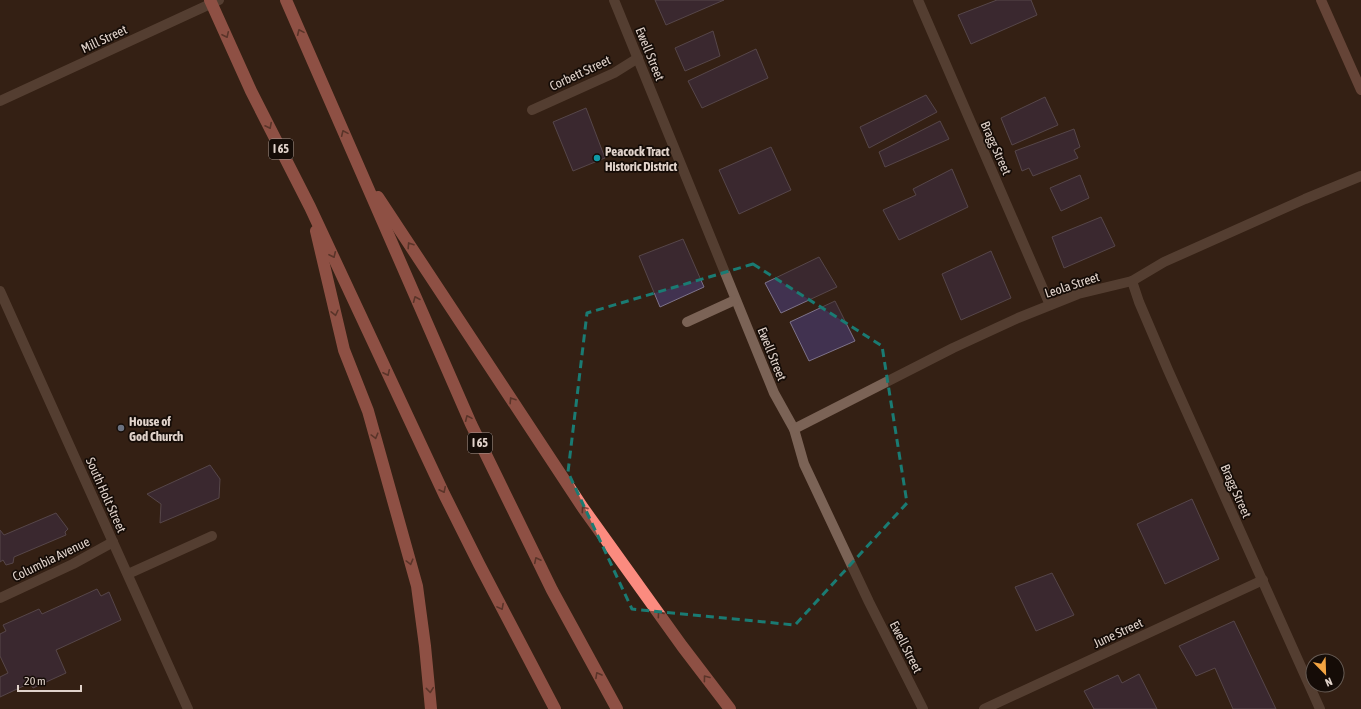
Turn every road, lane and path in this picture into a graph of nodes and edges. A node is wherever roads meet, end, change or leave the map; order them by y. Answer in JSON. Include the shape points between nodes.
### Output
{"nodes":[{"id":1,"x":210,"y":0,"type":"edge"},
{"id":2,"x":219,"y":0,"type":"edge"},
{"id":3,"x":286,"y":0,"type":"edge"},
{"id":4,"x":614,"y":0,"type":"edge"},
{"id":5,"x":918,"y":0,"type":"edge"},
{"id":6,"x":1321,"y":0,"type":"edge"},
{"id":7,"x":638,"y":58,"type":"junction"},
{"id":8,"x":1361,"y":90,"type":"edge"},
{"id":9,"x":0,"y":101,"type":"edge"},
{"id":10,"x":532,"y":110,"type":"dead end"},
{"id":11,"x":360,"y":169,"type":"junction"},
{"id":12,"x":1361,"y":176,"type":"edge"},
{"id":13,"x":310,"y":207,"type":"junction"},
{"id":14,"x":1132,"y":281,"type":"junction"},
{"id":15,"x":0,"y":291,"type":"edge"},
{"id":16,"x":735,"y":300,"type":"junction"},
{"id":17,"x":1050,"y":305,"type":"junction"},
{"id":18,"x":687,"y":322,"type":"dead end"},
{"id":19,"x":794,"y":429,"type":"junction"},
{"id":20,"x":212,"y":536,"type":"dead end"},
{"id":21,"x":113,"y":542,"type":"junction"},
{"id":22,"x":128,"y":574,"type":"junction"},
{"id":23,"x":1263,"y":580,"type":"junction"},
{"id":24,"x":0,"y":598,"type":"edge"},
{"id":25,"x":188,"y":709,"type":"edge"},
{"id":26,"x":432,"y":709,"type":"edge"},
{"id":27,"x":555,"y":709,"type":"edge"},
{"id":28,"x":617,"y":709,"type":"edge"},
{"id":29,"x":730,"y":709,"type":"edge"},
{"id":30,"x":923,"y":709,"type":"edge"},
{"id":31,"x":984,"y":709,"type":"edge"},
{"id":32,"x":1320,"y":709,"type":"edge"}],
"edges":[{"from":1,"to":13,"type":"highway","number":"I 65","one_way":true,"via":[[251,91]]},
{"from":2,"to":9,"type":"street","name":"Mill Street"},
{"from":11,"to":3,"type":"highway","number":"I 65","one_way":true},
{"from":4,"to":7,"type":"street","name":"Ewell Street"},
{"from":5,"to":17,"type":"street","name":"Bragg Street"},
{"from":6,"to":8,"type":"street"},
{"from":7,"to":10,"type":"street","name":"Corbett Street","via":[[614,73]]},
{"from":7,"to":16,"type":"street","name":"Ewell Street"},
{"from":28,"to":11,"type":"highway","number":"I 65","one_way":true,"via":[[552,590],[470,424]]},
{"from":29,"to":11,"type":"highway","one_way":true,"via":[[583,508]]},
{"from":12,"to":14,"type":"street","name":"Leola Street","via":[[1164,262]]},
{"from":13,"to":26,"type":"highway","one_way":true,"via":[[344,350],[368,411],[417,586]]},
{"from":13,"to":27,"type":"highway","number":"I 65","one_way":true,"via":[[444,494]]},
{"from":14,"to":17,"type":"street","name":"Leola Street","via":[[1078,294]]},
{"from":14,"to":23,"type":"street","name":"Bragg Street","via":[[1168,370]]},
{"from":15,"to":21,"type":"street","name":"South Holt Street"},
{"from":16,"to":18,"type":"street"},
{"from":16,"to":19,"type":"street","name":"Ewell Street","via":[[774,393]]},
{"from":17,"to":19,"type":"street","name":"Leola Street","via":[[952,348]]},
{"from":19,"to":30,"type":"street","name":"Ewell Street","via":[[804,464]]},
{"from":20,"to":22,"type":"street"},
{"from":21,"to":22,"type":"street","name":"South Holt Street"},
{"from":21,"to":24,"type":"street","name":"Columbia Avenue"},
{"from":22,"to":25,"type":"street","name":"South Holt Street"},
{"from":23,"to":31,"type":"street","name":"June Street"},
{"from":23,"to":32,"type":"street","name":"Bragg Street"}]}
